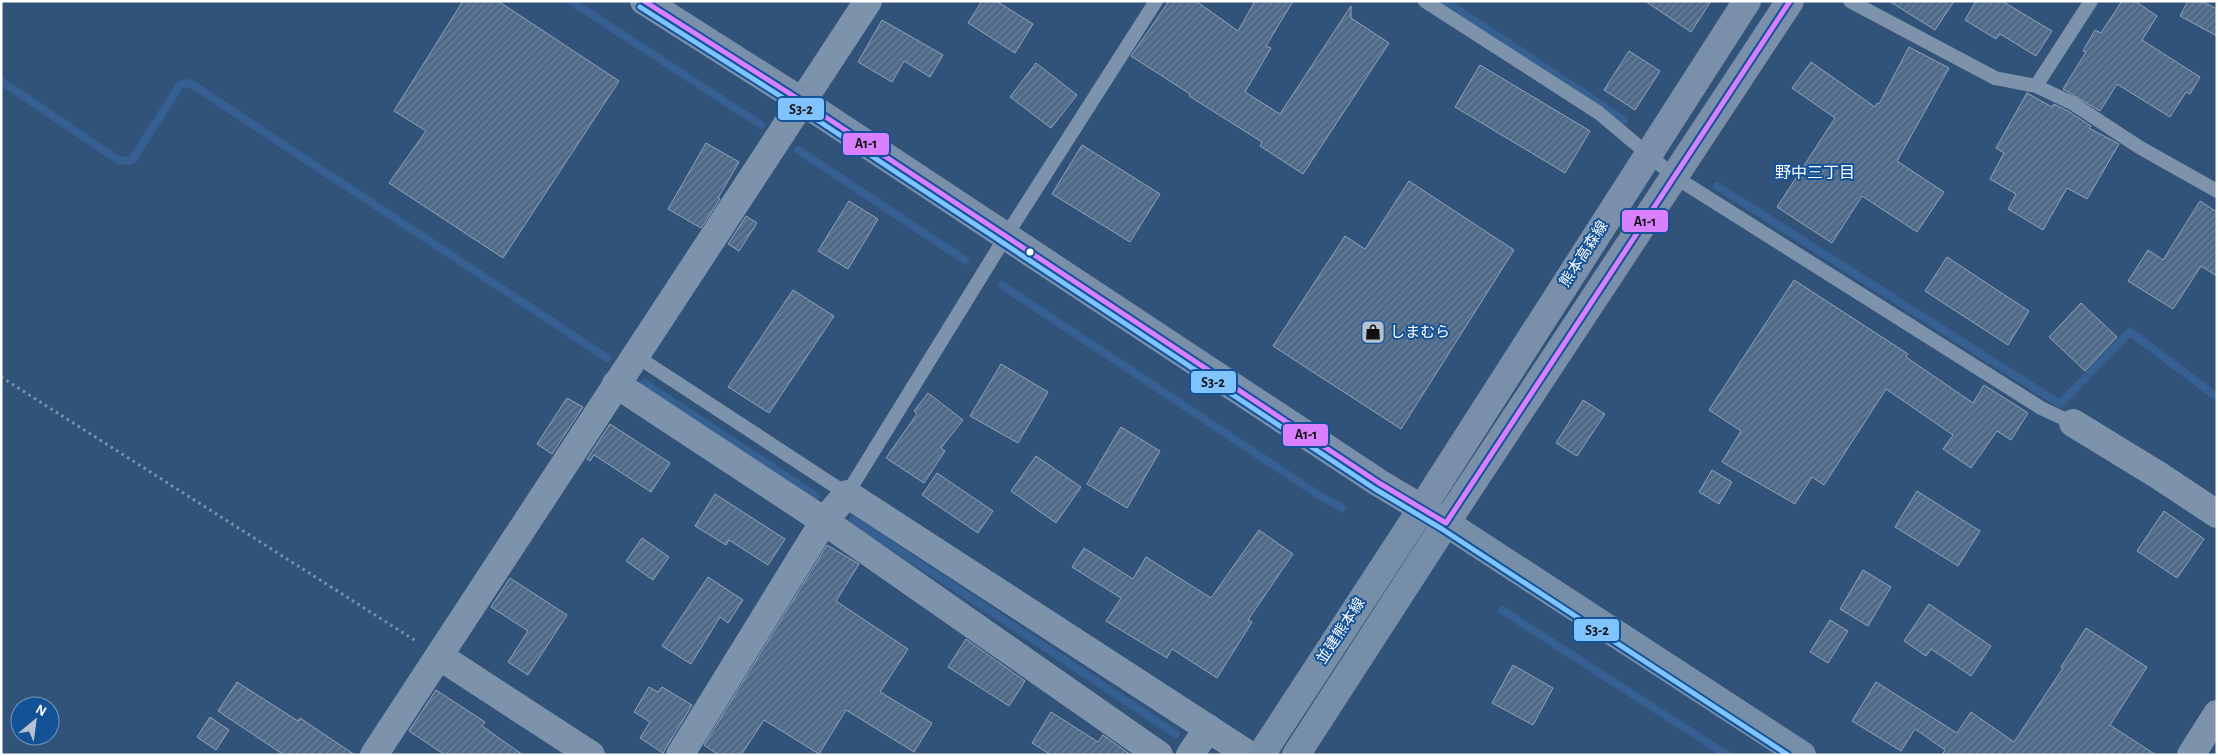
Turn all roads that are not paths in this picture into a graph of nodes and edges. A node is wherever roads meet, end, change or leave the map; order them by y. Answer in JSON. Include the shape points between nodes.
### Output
{"nodes":[{"id":1,"x":644,"y":1,"type":"edge"},
{"id":2,"x":868,"y":1,"type":"edge"},
{"id":3,"x":1156,"y":1,"type":"edge"},
{"id":4,"x":1425,"y":1,"type":"edge"},
{"id":5,"x":1747,"y":1,"type":"edge"},
{"id":6,"x":1790,"y":1,"type":"edge"},
{"id":7,"x":1850,"y":1,"type":"edge"},
{"id":8,"x":2091,"y":1,"type":"edge"},
{"id":9,"x":2036,"y":86,"type":"junction"},
{"id":10,"x":803,"y":102,"type":"junction"},
{"id":11,"x":1648,"y":154,"type":"junction"},
{"id":12,"x":1675,"y":177,"type":"junction"},
{"id":13,"x":2217,"y":191,"type":"edge"},
{"id":14,"x":1006,"y":236,"type":"junction"},
{"id":15,"x":636,"y":356,"type":"junction"},
{"id":16,"x":616,"y":384,"type":"junction"},
{"id":17,"x":2073,"y":423,"type":"joint"},
{"id":18,"x":847,"y":494,"type":"junction"},
{"id":19,"x":1422,"y":508,"type":"junction"},
{"id":20,"x":2217,"y":514,"type":"edge"},
{"id":21,"x":824,"y":521,"type":"junction"},
{"id":22,"x":1446,"y":522,"type":"junction"},
{"id":23,"x":439,"y":656,"type":"junction"},
{"id":24,"x":2217,"y":714,"type":"edge"},
{"id":25,"x":1208,"y":728,"type":"junction"},
{"id":26,"x":374,"y":755,"type":"edge"},
{"id":27,"x":592,"y":755,"type":"edge"},
{"id":28,"x":680,"y":755,"type":"edge"},
{"id":29,"x":1159,"y":755,"type":"edge"},
{"id":30,"x":1190,"y":755,"type":"edge"},
{"id":31,"x":1248,"y":755,"type":"edge"},
{"id":32,"x":1261,"y":755,"type":"edge"},
{"id":33,"x":1296,"y":755,"type":"edge"},
{"id":34,"x":1802,"y":755,"type":"edge"},
{"id":35,"x":2191,"y":755,"type":"edge"}],
"edges":[{"from":1,"to":10,"type":"main road"},
{"from":2,"to":10,"type":"street"},
{"from":3,"to":14,"type":"lane"},
{"from":4,"to":11,"type":"lane","via":[[1599,113]]},
{"from":5,"to":11,"type":"main road","name":"熊本高森線"},
{"from":6,"to":12,"type":"main road"},
{"from":7,"to":9,"type":"lane","via":[[1995,78]]},
{"from":8,"to":9,"type":"lane"},
{"from":9,"to":13,"type":"lane","via":[[2072,103],[2139,147]]},
{"from":10,"to":14,"type":"main road"},
{"from":10,"to":15,"type":"street"},
{"from":11,"to":12,"type":"lane"},
{"from":11,"to":19,"type":"main road","name":"熊本高森線"},
{"from":12,"to":17,"type":"lane","via":[[2041,408]]},
{"from":12,"to":22,"type":"main road"},
{"from":14,"to":18,"type":"lane"},
{"from":14,"to":19,"type":"main road","via":[[1379,483]]},
{"from":15,"to":16,"type":"street"},
{"from":15,"to":18,"type":"lane"},
{"from":16,"to":21,"type":"street"},
{"from":16,"to":23,"type":"street"},
{"from":17,"to":20,"type":"street"},
{"from":18,"to":21,"type":"street"},
{"from":18,"to":25,"type":"street"},
{"from":19,"to":22,"type":"main road"},
{"from":19,"to":32,"type":"main road","name":"並建熊本線"},
{"from":21,"to":28,"type":"street"},
{"from":21,"to":29,"type":"street"},
{"from":22,"to":33,"type":"main road","name":"並建熊本線"},
{"from":22,"to":34,"type":"main road"},
{"from":23,"to":26,"type":"street"},
{"from":23,"to":27,"type":"street"},
{"from":24,"to":35,"type":"street"},
{"from":25,"to":30,"type":"street"},
{"from":25,"to":31,"type":"street"}]}
